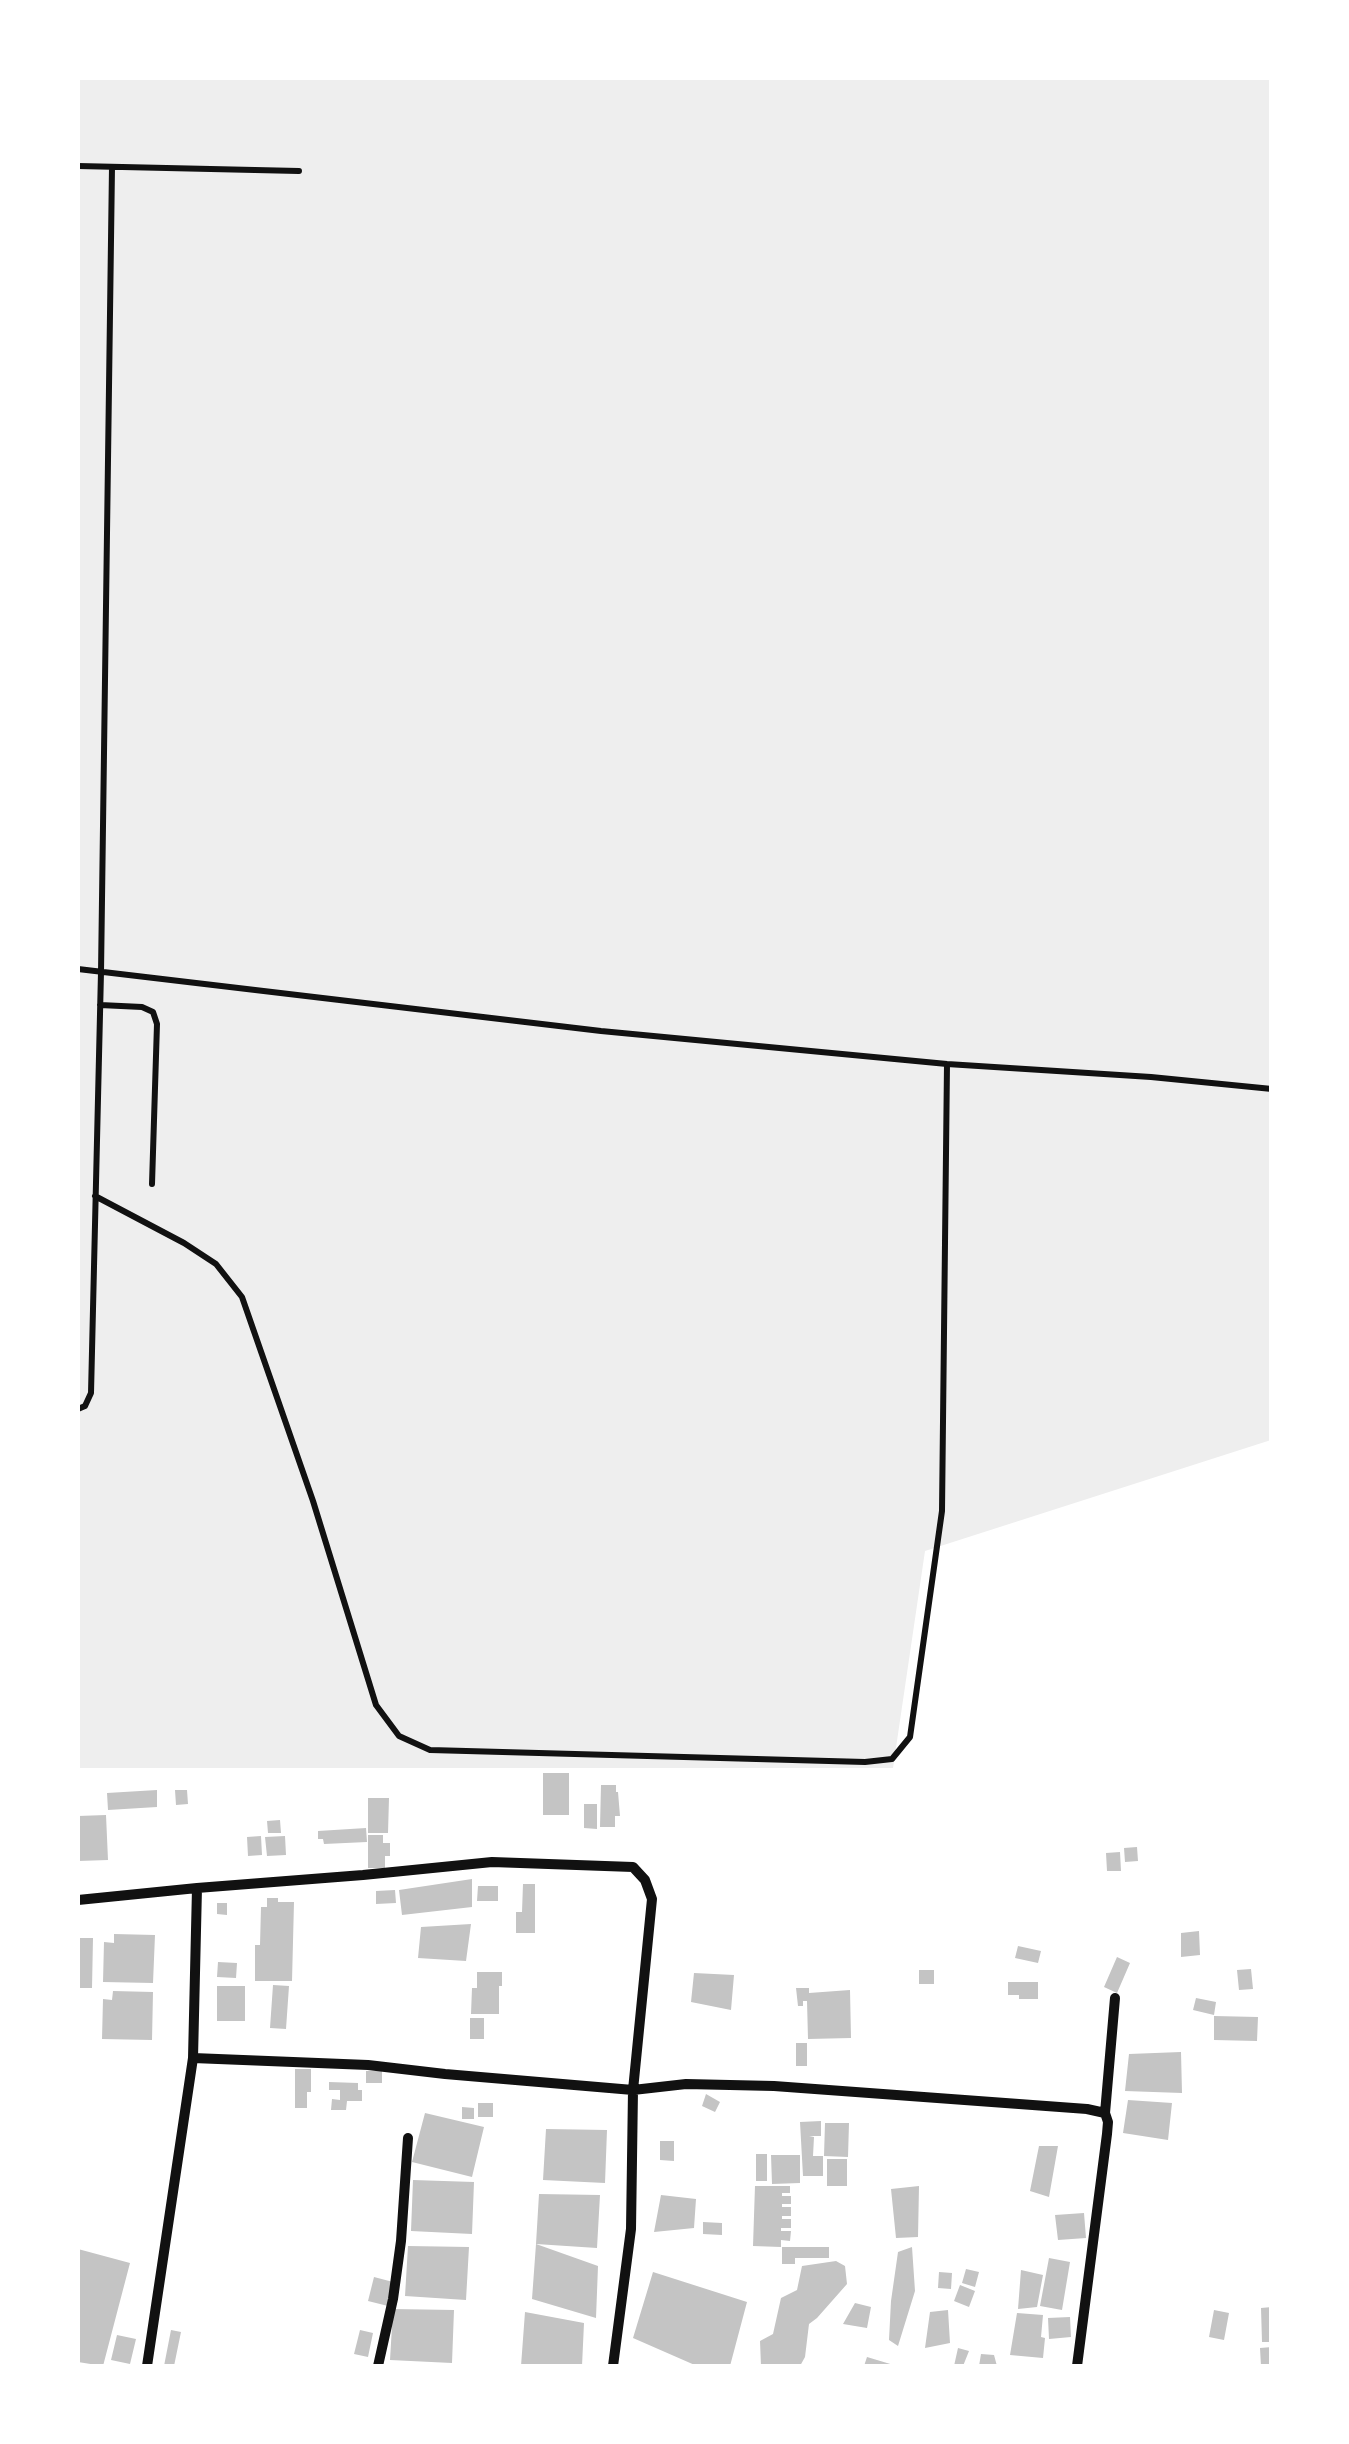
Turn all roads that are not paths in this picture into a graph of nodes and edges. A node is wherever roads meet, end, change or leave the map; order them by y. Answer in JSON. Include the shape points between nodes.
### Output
{"nodes":[{"id":1,"x":78,"y":166,"type":"edge"},
{"id":2,"x":112,"y":167,"type":"junction"},
{"id":3,"x":299,"y":171,"type":"dead end"},
{"id":4,"x":78,"y":969,"type":"edge"},
{"id":5,"x":101,"y":972,"type":"junction"},
{"id":6,"x":100,"y":1005,"type":"junction"},
{"id":7,"x":947,"y":1064,"type":"junction"},
{"id":8,"x":1272,"y":1089,"type":"edge"},
{"id":9,"x":152,"y":1184,"type":"dead end"},
{"id":10,"x":95,"y":1196,"type":"junction"},
{"id":11,"x":78,"y":1409,"type":"edge"},
{"id":12,"x":197,"y":1888,"type":"junction"},
{"id":13,"x":78,"y":1900,"type":"edge"},
{"id":14,"x":1115,"y":1998,"type":"dead end"},
{"id":15,"x":193,"y":2058,"type":"junction"},
{"id":16,"x":634,"y":2090,"type":"junction"},
{"id":17,"x":1104,"y":2113,"type":"junction"},
{"id":18,"x":408,"y":2138,"type":"dead end"},
{"id":19,"x":146,"y":2366,"type":"edge"},
{"id":20,"x":378,"y":2366,"type":"edge"},
{"id":21,"x":613,"y":2366,"type":"edge"},
{"id":22,"x":1077,"y":2366,"type":"edge"}],
"edges":[{"from":1,"to":2,"type":"lane"},
{"from":2,"to":3,"type":"lane"},
{"from":2,"to":5,"type":"lane"},
{"from":4,"to":5,"type":"lane"},
{"from":5,"to":6,"type":"lane"},
{"from":5,"to":7,"type":"lane"},
{"from":6,"to":9,"type":"lane","via":[[142,1007],[157,1024]]},
{"from":6,"to":10,"type":"lane"},
{"from":7,"to":8,"type":"lane"},
{"from":7,"to":10,"type":"lane","via":[[942,1512],[910,1737],[892,1759],[430,1750],[398,1736],[376,1705],[242,1298],[216,1264]]},
{"from":10,"to":11,"type":"lane","via":[[91,1393]]},
{"from":12,"to":13,"type":"street"},
{"from":12,"to":15,"type":"street"},
{"from":12,"to":16,"type":"street","via":[[492,1862],[632,1867],[652,1900]]},
{"from":14,"to":17,"type":"street"},
{"from":15,"to":16,"type":"street","via":[[368,2065]]},
{"from":15,"to":19,"type":"street"},
{"from":16,"to":17,"type":"street","via":[[774,2086]]},
{"from":16,"to":21,"type":"street","via":[[631,2230]]},
{"from":17,"to":22,"type":"street","via":[[1107,2134]]},
{"from":18,"to":20,"type":"street","via":[[402,2241]]}]}
